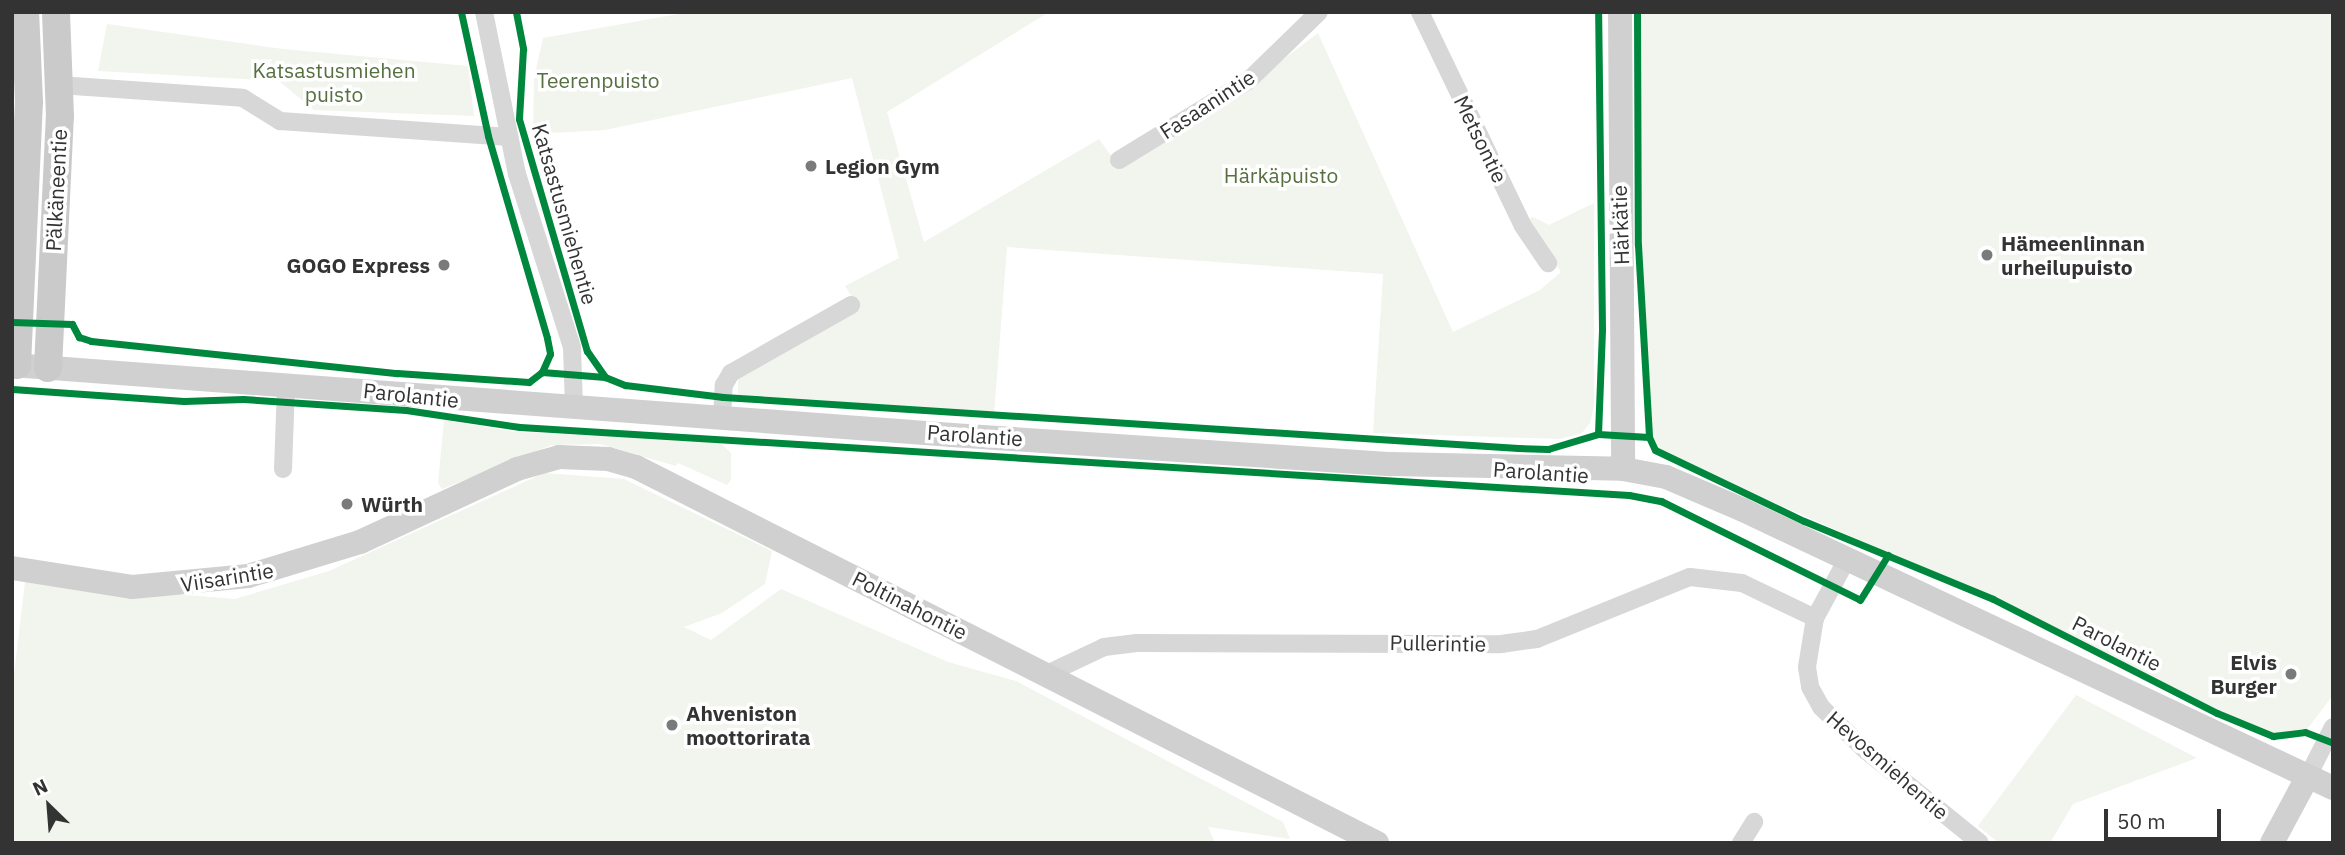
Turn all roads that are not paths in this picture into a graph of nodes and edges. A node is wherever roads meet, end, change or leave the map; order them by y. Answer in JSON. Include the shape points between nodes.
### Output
{"nodes":[{"id":1,"x":25,"y":12,"type":"edge"},
{"id":2,"x":56,"y":12,"type":"edge"},
{"id":3,"x":484,"y":12,"type":"edge"},
{"id":4,"x":1319,"y":12,"type":"edge"},
{"id":5,"x":1420,"y":12,"type":"edge"},
{"id":6,"x":1620,"y":12,"type":"edge"},
{"id":7,"x":59,"y":85,"type":"junction"},
{"id":8,"x":509,"y":138,"type":"junction"},
{"id":9,"x":1119,"y":160,"type":"dead end"},
{"id":10,"x":1548,"y":263,"type":"dead end"},
{"id":11,"x":851,"y":305,"type":"dead end"},
{"id":12,"x":15,"y":365,"type":"edge"},
{"id":13,"x":48,"y":368,"type":"junction"},
{"id":14,"x":286,"y":386,"type":"junction"},
{"id":15,"x":574,"y":407,"type":"junction"},
{"id":16,"x":722,"y":418,"type":"junction"},
{"id":17,"x":283,"y":469,"type":"dead end"},
{"id":18,"x":1623,"y":469,"type":"junction"},
{"id":19,"x":431,"y":507,"type":"joint"},
{"id":20,"x":1846,"y":561,"type":"junction"},
{"id":21,"x":12,"y":568,"type":"edge"},
{"id":22,"x":1815,"y":618,"type":"junction"},
{"id":23,"x":1047,"y":674,"type":"junction"},
{"id":24,"x":2333,"y":727,"type":"edge"},
{"id":25,"x":2308,"y":776,"type":"junction"},
{"id":26,"x":2333,"y":788,"type":"edge"},
{"id":27,"x":1754,"y":822,"type":"dead end"},
{"id":28,"x":1345,"y":837,"type":"edge"},
{"id":29,"x":1377,"y":843,"type":"edge"},
{"id":30,"x":1741,"y":843,"type":"edge"},
{"id":31,"x":1980,"y":843,"type":"edge"},
{"id":32,"x":2272,"y":843,"type":"edge"}],
"edges":[{"from":1,"to":12,"type":"main road","name":"Pälkäneentie","via":[[29,102]]},
{"from":2,"to":7,"type":"main road","name":"Pälkäneentie"},
{"from":3,"to":8,"type":"street","name":"Katsastusmiehentie"},
{"from":4,"to":9,"type":"street","name":"Fasaanintie","via":[[1248,81]]},
{"from":5,"to":10,"type":"street","name":"Metsontie","via":[[1523,226]]},
{"from":6,"to":18,"type":"main road","name":"Härkätie"},
{"from":7,"to":8,"type":"street","via":[[243,98],[280,121]]},
{"from":7,"to":13,"type":"main road","name":"Pälkäneentie"},
{"from":8,"to":15,"type":"street","name":"Katsastusmiehentie","via":[[572,347]]},
{"from":11,"to":16,"type":"street","via":[[731,373],[724,385]]},
{"from":12,"to":13,"type":"main road","name":"Parolantie"},
{"from":13,"to":14,"type":"main road","name":"Parolantie"},
{"from":14,"to":15,"type":"main road","name":"Parolantie"},
{"from":14,"to":17,"type":"street"},
{"from":15,"to":16,"type":"main road","name":"Parolantie"},
{"from":16,"to":18,"type":"main road","name":"Parolantie","via":[[1391,464]]},
{"from":18,"to":20,"type":"main road","name":"Parolantie","via":[[1665,477]]},
{"from":19,"to":21,"type":"main road","name":"Viisarintie","via":[[317,559],[219,581],[107,586]]},
{"from":19,"to":23,"type":"main road","name":"Poltinahontie","via":[[538,462],[559,457],[608,459],[636,467]]},
{"from":20,"to":22,"type":"street","name":"Hevosmiehentie"},
{"from":20,"to":25,"type":"main road","name":"Parolantie"},
{"from":22,"to":23,"type":"street","name":"Pullerintie","via":[[1742,583],[1690,577],[1537,639],[1501,644],[1137,643],[1104,647]]},
{"from":22,"to":31,"type":"street","name":"Hevosmiehentie","via":[[1807,667],[1810,687],[1821,707],[1864,749]]},
{"from":23,"to":28,"type":"main road","name":"Poltinahontie"},
{"from":24,"to":25,"type":"street"},
{"from":25,"to":26,"type":"main road","name":"Parolantie"},
{"from":25,"to":32,"type":"main road"},
{"from":27,"to":30,"type":"street"},
{"from":28,"to":29,"type":"main road","name":"Poltinahontie"}]}
